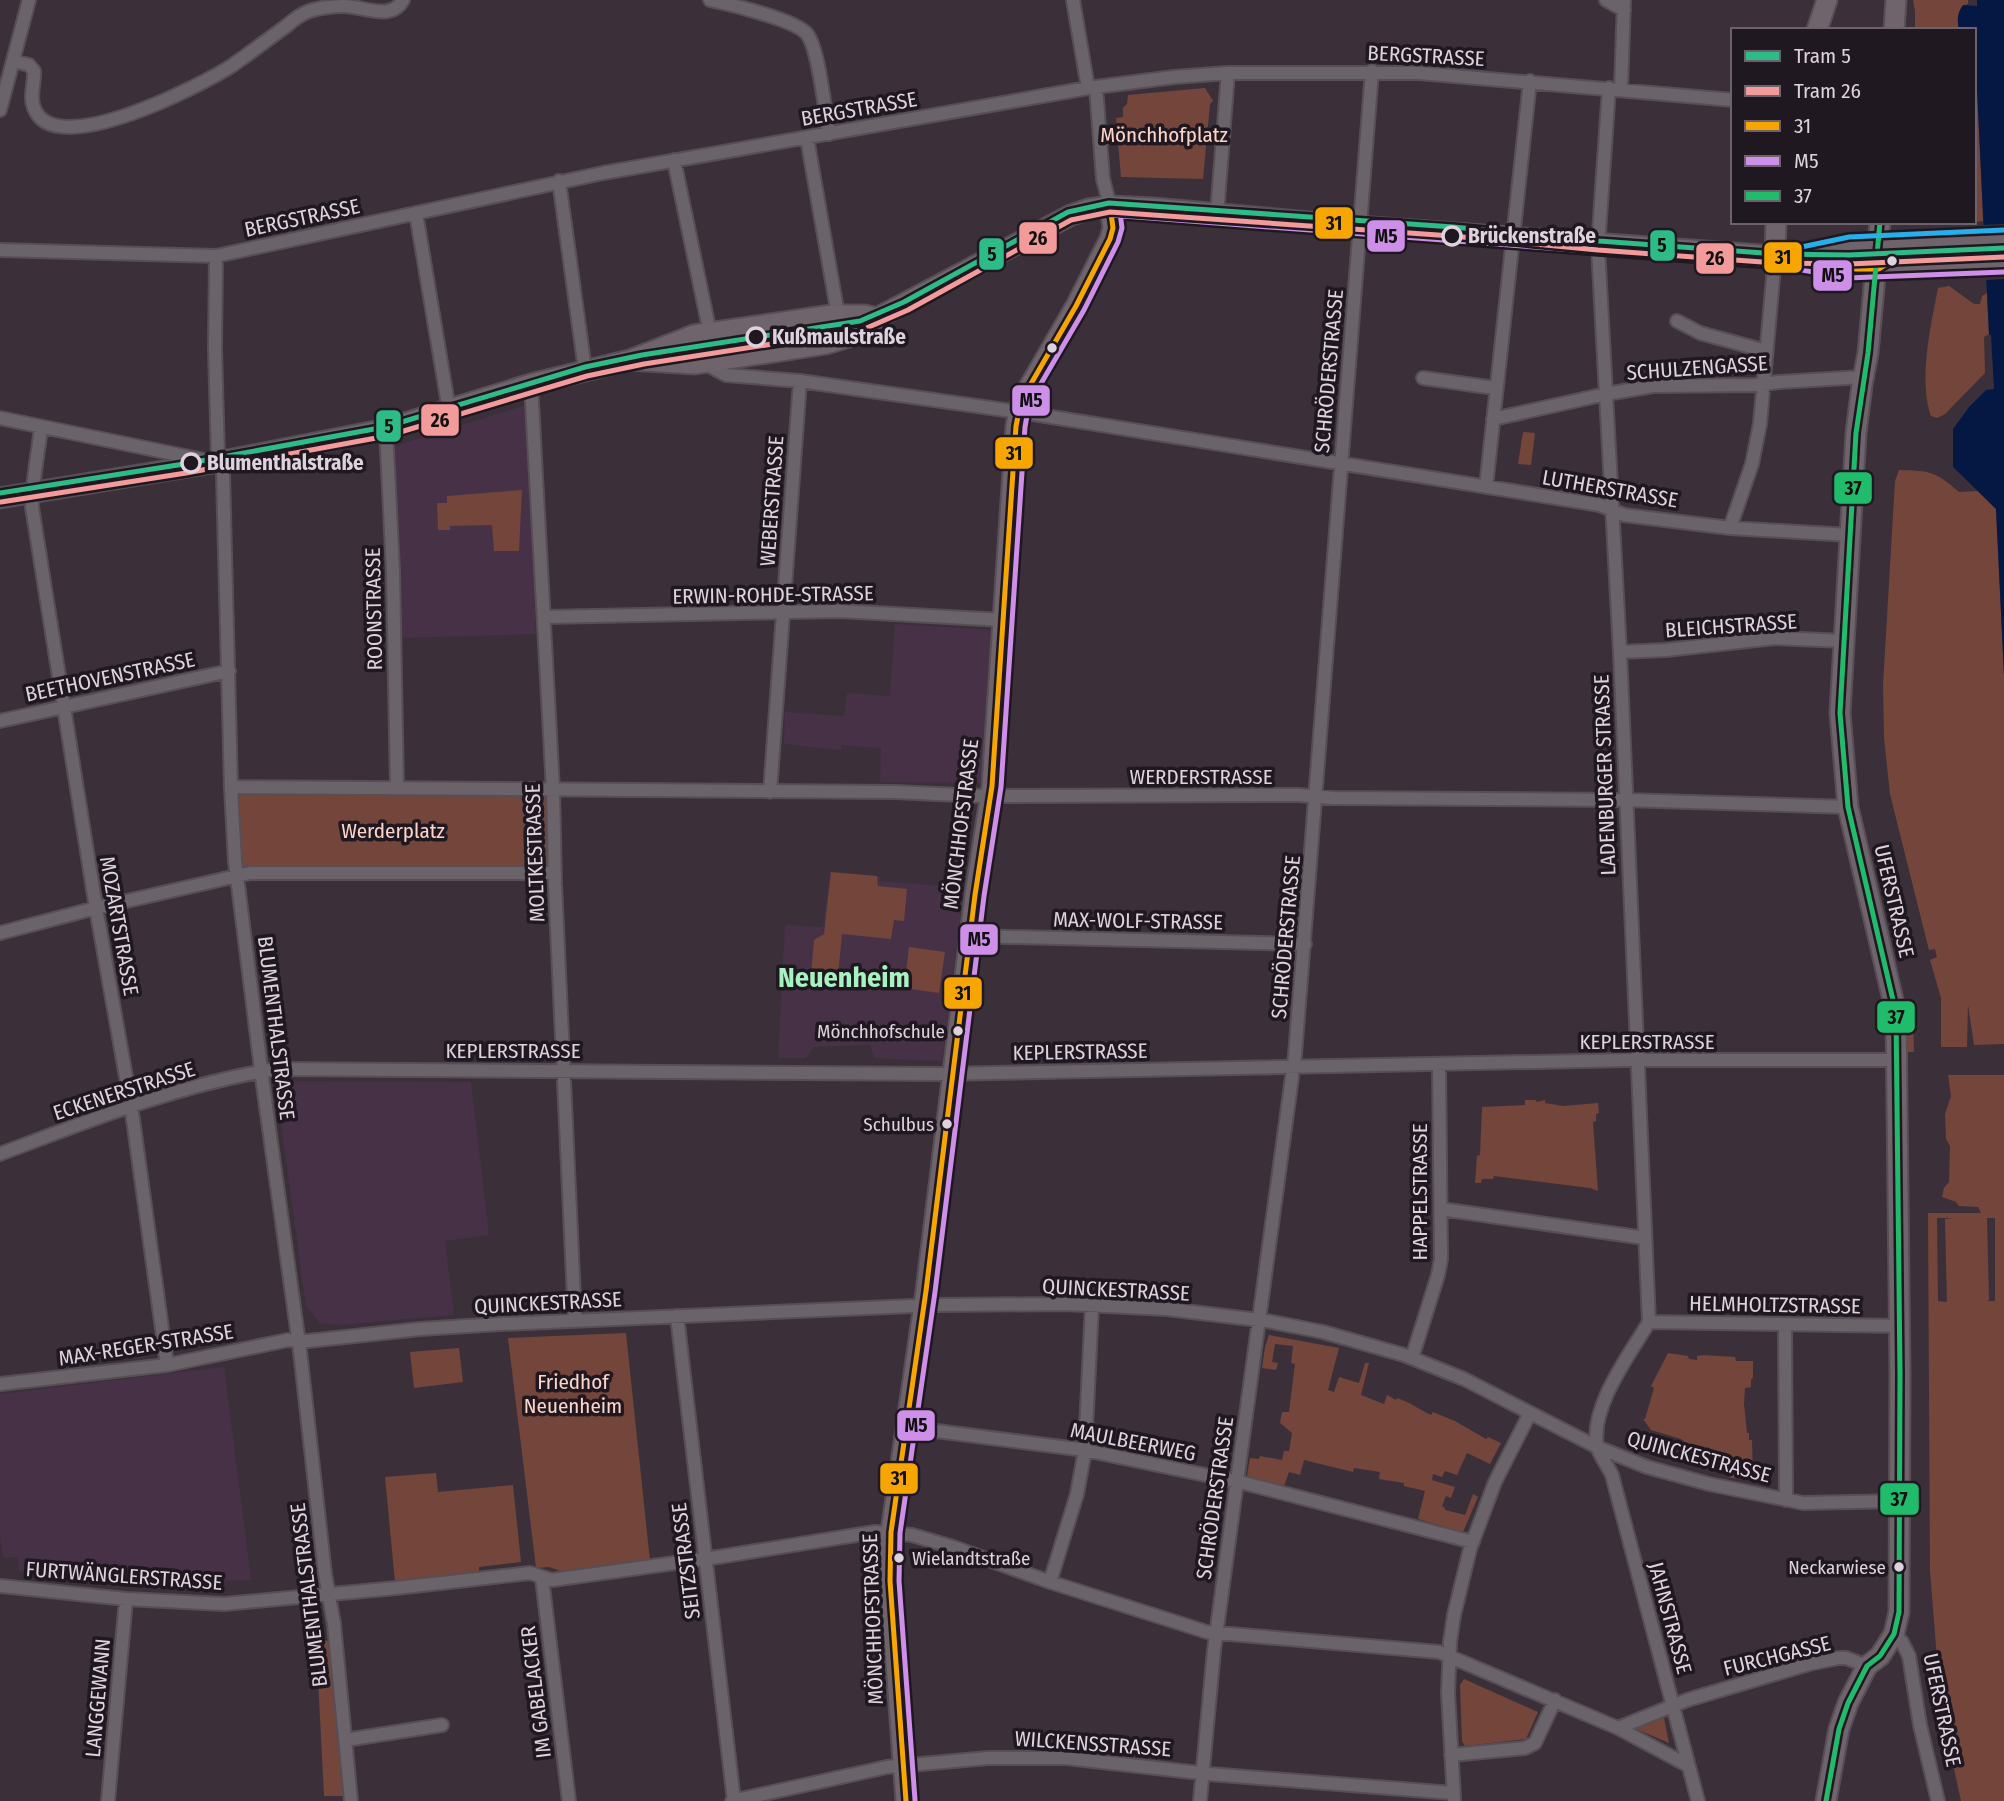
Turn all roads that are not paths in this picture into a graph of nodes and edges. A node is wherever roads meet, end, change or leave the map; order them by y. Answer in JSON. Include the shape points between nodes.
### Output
{"nodes":[{"id":1,"x":29,"y":0,"type":"edge"},
{"id":2,"x":403,"y":0,"type":"edge"},
{"id":3,"x":710,"y":0,"type":"edge"},
{"id":4,"x":1073,"y":0,"type":"edge"},
{"id":5,"x":1606,"y":0,"type":"edge"},
{"id":6,"x":1828,"y":0,"type":"edge"},
{"id":7,"x":1895,"y":0,"type":"edge"},
{"id":8,"x":1624,"y":5,"type":"edge"},
{"id":9,"x":1818,"y":28,"type":"edge"},
{"id":10,"x":1894,"y":28,"type":"edge"},
{"id":11,"x":13,"y":61,"type":"junction"},
{"id":12,"x":1372,"y":71,"type":"junction"},
{"id":13,"x":1228,"y":73,"type":"junction"},
{"id":14,"x":1530,"y":82,"type":"junction"},
{"id":15,"x":1092,"y":87,"type":"junction"},
{"id":16,"x":1609,"y":88,"type":"junction"},
{"id":17,"x":1731,"y":100,"type":"edge"},
{"id":18,"x":0,"y":110,"type":"edge"},
{"id":19,"x":829,"y":134,"type":"junction"},
{"id":20,"x":807,"y":138,"type":"junction"},
{"id":21,"x":674,"y":160,"type":"junction"},
{"id":22,"x":559,"y":181,"type":"junction"},
{"id":23,"x":1110,"y":206,"type":"junction"},
{"id":24,"x":416,"y":213,"type":"junction"},
{"id":25,"x":1217,"y":214,"type":"junction"},
{"id":26,"x":1776,"y":224,"type":"edge"},
{"id":27,"x":1878,"y":224,"type":"edge"},
{"id":28,"x":1360,"y":226,"type":"junction"},
{"id":29,"x":1512,"y":237,"type":"junction"},
{"id":30,"x":2004,"y":239,"type":"edge"},
{"id":31,"x":1598,"y":244,"type":"junction"},
{"id":32,"x":0,"y":250,"type":"edge"},
{"id":33,"x":216,"y":256,"type":"junction"},
{"id":34,"x":1783,"y":257,"type":"junction"},
{"id":35,"x":2004,"y":263,"type":"edge"},
{"id":36,"x":838,"y":315,"type":"junction"},
{"id":37,"x":877,"y":318,"type":"junction"},
{"id":38,"x":1677,"y":321,"type":"dead end"},
{"id":39,"x":710,"y":333,"type":"junction"},
{"id":40,"x":1766,"y":351,"type":"junction"},
{"id":41,"x":629,"y":360,"type":"junction"},
{"id":42,"x":704,"y":363,"type":"junction"},
{"id":43,"x":585,"y":370,"type":"junction"},
{"id":44,"x":1863,"y":377,"type":"junction"},
{"id":45,"x":1423,"y":378,"type":"dead end"},
{"id":46,"x":800,"y":381,"type":"junction"},
{"id":47,"x":531,"y":384,"type":"junction"},
{"id":48,"x":1765,"y":384,"type":"junction"},
{"id":49,"x":1495,"y":387,"type":"junction"},
{"id":50,"x":1606,"y":394,"type":"junction"},
{"id":51,"x":449,"y":410,"type":"junction"},
{"id":52,"x":1018,"y":413,"type":"junction"},
{"id":53,"x":0,"y":418,"type":"edge"},
{"id":54,"x":1493,"y":419,"type":"junction"},
{"id":55,"x":40,"y":428,"type":"junction"},
{"id":56,"x":386,"y":429,"type":"junction"},
{"id":57,"x":218,"y":462,"type":"junction"},
{"id":58,"x":1341,"y":464,"type":"junction"},
{"id":59,"x":1486,"y":487,"type":"junction"},
{"id":60,"x":32,"y":492,"type":"junction"},
{"id":61,"x":0,"y":498,"type":"edge"},
{"id":62,"x":1612,"y":511,"type":"junction"},
{"id":63,"x":1730,"y":527,"type":"junction"},
{"id":64,"x":1849,"y":535,"type":"junction"},
{"id":65,"x":784,"y":613,"type":"junction"},
{"id":66,"x":544,"y":617,"type":"junction"},
{"id":67,"x":1003,"y":620,"type":"junction"},
{"id":68,"x":1844,"y":641,"type":"junction"},
{"id":69,"x":1620,"y":652,"type":"junction"},
{"id":70,"x":229,"y":671,"type":"junction"},
{"id":71,"x":64,"y":707,"type":"junction"},
{"id":72,"x":0,"y":721,"type":"edge"},
{"id":73,"x":231,"y":787,"type":"junction"},
{"id":74,"x":397,"y":788,"type":"junction"},
{"id":75,"x":553,"y":790,"type":"junction"},
{"id":76,"x":770,"y":792,"type":"junction"},
{"id":77,"x":990,"y":796,"type":"junction"},
{"id":78,"x":1317,"y":797,"type":"junction"},
{"id":79,"x":1625,"y":800,"type":"junction"},
{"id":80,"x":1848,"y":807,"type":"junction"},
{"id":81,"x":554,"y":873,"type":"junction"},
{"id":82,"x":237,"y":875,"type":"junction"},
{"id":83,"x":96,"y":908,"type":"junction"},
{"id":84,"x":0,"y":933,"type":"edge"},
{"id":85,"x":970,"y":936,"type":"junction"},
{"id":86,"x":1305,"y":944,"type":"junction"},
{"id":87,"x":1637,"y":1060,"type":"junction"},
{"id":88,"x":1898,"y":1060,"type":"junction"},
{"id":89,"x":1438,"y":1064,"type":"junction"},
{"id":90,"x":1298,"y":1067,"type":"junction"},
{"id":91,"x":569,"y":1071,"type":"junction"},
{"id":92,"x":262,"y":1072,"type":"junction"},
{"id":93,"x":959,"y":1074,"type":"junction"},
{"id":94,"x":131,"y":1105,"type":"junction"},
{"id":95,"x":0,"y":1154,"type":"edge"},
{"id":96,"x":1441,"y":1209,"type":"junction"},
{"id":97,"x":1645,"y":1238,"type":"junction"},
{"id":98,"x":1092,"y":1305,"type":"junction"},
{"id":99,"x":923,"y":1306,"type":"junction"},
{"id":100,"x":677,"y":1316,"type":"junction"},
{"id":101,"x":575,"y":1321,"type":"junction"},
{"id":102,"x":1260,"y":1321,"type":"junction"},
{"id":103,"x":1649,"y":1322,"type":"junction"},
{"id":104,"x":1785,"y":1325,"type":"junction"},
{"id":105,"x":1900,"y":1326,"type":"junction"},
{"id":106,"x":298,"y":1340,"type":"junction"},
{"id":107,"x":1412,"y":1358,"type":"junction"},
{"id":108,"x":167,"y":1365,"type":"junction"},
{"id":109,"x":0,"y":1384,"type":"edge"},
{"id":110,"x":1530,"y":1413,"type":"junction"},
{"id":111,"x":905,"y":1427,"type":"junction"},
{"id":112,"x":1597,"y":1447,"type":"junction"},
{"id":113,"x":1085,"y":1450,"type":"junction"},
{"id":114,"x":1237,"y":1482,"type":"junction"},
{"id":115,"x":1786,"y":1500,"type":"junction"},
{"id":116,"x":1900,"y":1501,"type":"junction"},
{"id":117,"x":891,"y":1532,"type":"junction"},
{"id":118,"x":1473,"y":1542,"type":"junction"},
{"id":119,"x":705,"y":1558,"type":"junction"},
{"id":120,"x":542,"y":1578,"type":"junction"},
{"id":121,"x":1050,"y":1582,"type":"junction"},
{"id":122,"x":0,"y":1586,"type":"edge"},
{"id":123,"x":1898,"y":1591,"type":"junction"},
{"id":124,"x":328,"y":1594,"type":"junction"},
{"id":125,"x":126,"y":1599,"type":"junction"},
{"id":126,"x":1217,"y":1633,"type":"junction"},
{"id":127,"x":1894,"y":1634,"type":"junction"},
{"id":128,"x":1450,"y":1656,"type":"junction"},
{"id":129,"x":1867,"y":1667,"type":"junction"},
{"id":130,"x":1555,"y":1700,"type":"junction"},
{"id":131,"x":1674,"y":1706,"type":"junction"},
{"id":132,"x":442,"y":1725,"type":"dead end"},
{"id":133,"x":1618,"y":1728,"type":"junction"},
{"id":134,"x":345,"y":1740,"type":"junction"},
{"id":135,"x":1451,"y":1755,"type":"junction"},
{"id":136,"x":904,"y":1765,"type":"junction"},
{"id":137,"x":1687,"y":1765,"type":"junction"},
{"id":138,"x":1202,"y":1773,"type":"junction"},
{"id":139,"x":1454,"y":1797,"type":"edge"},
{"id":140,"x":108,"y":1801,"type":"edge"},
{"id":141,"x":351,"y":1801,"type":"edge"},
{"id":142,"x":569,"y":1801,"type":"edge"},
{"id":143,"x":734,"y":1801,"type":"edge"},
{"id":144,"x":906,"y":1801,"type":"edge"},
{"id":145,"x":1200,"y":1801,"type":"edge"},
{"id":146,"x":1698,"y":1801,"type":"edge"},
{"id":147,"x":1826,"y":1801,"type":"edge"},
{"id":148,"x":1938,"y":1801,"type":"edge"}],
"edges":[{"from":1,"to":11,"type":"street"},
{"from":2,"to":11,"type":"street","via":[[387,12],[344,6],[306,12],[231,66],[182,93],[89,126],[63,127],[44,121],[32,103],[34,71]]},
{"from":3,"to":19,"type":"street","via":[[787,22],[805,32],[813,47]]},
{"from":4,"to":15,"type":"street"},
{"from":5,"to":8,"type":"street"},
{"from":6,"to":9,"type":"street"},
{"from":7,"to":10,"type":"street"},
{"from":8,"to":16,"type":"street","name":"LADENBURGER STRASSE"},
{"from":11,"to":18,"type":"street"},
{"from":12,"to":13,"type":"street","name":"BERGSTRASSE"},
{"from":12,"to":14,"type":"street","name":"BERGSTRASSE"},
{"from":12,"to":28,"type":"street","name":"SCHRÖDERSTRASSE"},
{"from":13,"to":15,"type":"street","name":"BERGSTRASSE"},
{"from":13,"to":25,"type":"street"},
{"from":14,"to":16,"type":"street","name":"BERGSTRASSE"},
{"from":14,"to":29,"type":"street"},
{"from":15,"to":19,"type":"street","name":"BERGSTRASSE"},
{"from":15,"to":23,"type":"street"},
{"from":16,"to":17,"type":"street","name":"BERGSTRASSE"},
{"from":16,"to":31,"type":"street","name":"LADENBURGER STRASSE"},
{"from":19,"to":20,"type":"street","name":"BERGSTRASSE"},
{"from":20,"to":21,"type":"street","name":"BERGSTRASSE"},
{"from":20,"to":36,"type":"street"},
{"from":21,"to":22,"type":"street","name":"BERGSTRASSE"},
{"from":21,"to":39,"type":"street"},
{"from":22,"to":24,"type":"street","name":"BERGSTRASSE"},
{"from":22,"to":43,"type":"street"},
{"from":23,"to":25,"type":"street"},
{"from":23,"to":37,"type":"street","via":[[1071,215]]},
{"from":23,"to":52,"type":"street","name":"MÖNCHHOFSTRASSE","via":[[1110,239]]},
{"from":24,"to":33,"type":"street","name":"BERGSTRASSE"},
{"from":24,"to":51,"type":"street"},
{"from":25,"to":28,"type":"street"},
{"from":26,"to":34,"type":"street"},
{"from":27,"to":44,"type":"street","name":"UFERSTRASSE"},
{"from":28,"to":29,"type":"street"},
{"from":28,"to":58,"type":"street","name":"SCHRÖDERSTRASSE"},
{"from":29,"to":31,"type":"street"},
{"from":29,"to":49,"type":"street"},
{"from":30,"to":34,"type":"street","bridge":true,"via":[[1849,246]]},
{"from":31,"to":34,"type":"street"},
{"from":31,"to":50,"type":"street","name":"LADENBURGER STRASSE"},
{"from":32,"to":33,"type":"street","name":"BERGSTRASSE"},
{"from":33,"to":57,"type":"street","name":"BLUMENTHALSTRASSE"},
{"from":34,"to":35,"type":"street","bridge":true,"via":[[1848,269]]},
{"from":34,"to":40,"type":"street"},
{"from":36,"to":37,"type":"street"},
{"from":36,"to":39,"type":"street"},
{"from":37,"to":42,"type":"street","via":[[860,333],[826,344]]},
{"from":38,"to":40,"type":"street","via":[[1700,333]]},
{"from":39,"to":41,"type":"street"},
{"from":40,"to":48,"type":"street"},
{"from":41,"to":42,"type":"street"},
{"from":41,"to":43,"type":"street"},
{"from":42,"to":46,"type":"street","name":"LUTHERSTRASSE","via":[[726,375]]},
{"from":43,"to":47,"type":"street"},
{"from":44,"to":48,"type":"street","name":"SCHULZENGASSE"},
{"from":44,"to":64,"type":"street","name":"UFERSTRASSE"},
{"from":45,"to":49,"type":"street"},
{"from":46,"to":52,"type":"street","name":"LUTHERSTRASSE"},
{"from":46,"to":65,"type":"street","name":"WEBERSTRASSE"},
{"from":47,"to":51,"type":"street"},
{"from":47,"to":66,"type":"street","name":"MOLTKESTRASSE"},
{"from":48,"to":50,"type":"street","name":"SCHULZENGASSE","via":[[1653,386]]},
{"from":48,"to":63,"type":"street","via":[[1755,453]]},
{"from":49,"to":54,"type":"street"},
{"from":50,"to":54,"type":"street","name":"SCHULZENGASSE"},
{"from":50,"to":62,"type":"street","name":"LADENBURGER STRASSE"},
{"from":51,"to":56,"type":"street"},
{"from":52,"to":58,"type":"street","name":"LUTHERSTRASSE"},
{"from":52,"to":67,"type":"street","name":"MÖNCHHOFSTRASSE"},
{"from":53,"to":55,"type":"street"},
{"from":54,"to":59,"type":"street"},
{"from":55,"to":57,"type":"street"},
{"from":55,"to":60,"type":"street","name":"MOZARTSTRASSE"},
{"from":56,"to":57,"type":"street"},
{"from":56,"to":74,"type":"street","name":"ROONSTRASSE"},
{"from":57,"to":60,"type":"street"},
{"from":57,"to":70,"type":"street","name":"BLUMENTHALSTRASSE","via":[[223,474]]},
{"from":58,"to":59,"type":"street","name":"LUTHERSTRASSE"},
{"from":58,"to":78,"type":"street","name":"SCHRÖDERSTRASSE"},
{"from":59,"to":62,"type":"street","name":"LUTHERSTRASSE","via":[[1600,505]]},
{"from":60,"to":61,"type":"street"},
{"from":60,"to":71,"type":"street","name":"MOZARTSTRASSE"},
{"from":62,"to":63,"type":"street","name":"LUTHERSTRASSE"},
{"from":62,"to":69,"type":"street","name":"LADENBURGER STRASSE"},
{"from":63,"to":64,"type":"street","name":"LUTHERSTRASSE"},
{"from":64,"to":68,"type":"street","name":"UFERSTRASSE"},
{"from":65,"to":66,"type":"street","name":"ERWIN-ROHDE-STRASSE"},
{"from":65,"to":67,"type":"street","name":"ERWIN-ROHDE-STRASSE","via":[[880,612]]},
{"from":65,"to":76,"type":"street","name":"WEBERSTRASSE"},
{"from":66,"to":75,"type":"street","name":"MOLTKESTRASSE"},
{"from":67,"to":77,"type":"street","name":"MÖNCHHOFSTRASSE"},
{"from":68,"to":69,"type":"street","name":"BLEICHSTRASSE","via":[[1774,638]]},
{"from":68,"to":80,"type":"street","name":"UFERSTRASSE","via":[[1840,713]]},
{"from":69,"to":79,"type":"street","name":"LADENBURGER STRASSE"},
{"from":70,"to":71,"type":"street","name":"BEETHOVENSTRASSE"},
{"from":70,"to":73,"type":"street","name":"BLUMENTHALSTRASSE"},
{"from":71,"to":72,"type":"street","name":"BEETHOVENSTRASSE"},
{"from":71,"to":83,"type":"street","name":"MOZARTSTRASSE"},
{"from":73,"to":74,"type":"street"},
{"from":73,"to":82,"type":"street","name":"BLUMENTHALSTRASSE"},
{"from":74,"to":75,"type":"street"},
{"from":75,"to":76,"type":"street","name":"WERDERSTRASSE"},
{"from":75,"to":81,"type":"street","name":"MOLTKESTRASSE"},
{"from":76,"to":77,"type":"street","name":"WERDERSTRASSE"},
{"from":77,"to":78,"type":"street","name":"WERDERSTRASSE"},
{"from":77,"to":85,"type":"street","name":"MÖNCHHOFSTRASSE"},
{"from":78,"to":79,"type":"street","name":"WERDERSTRASSE"},
{"from":78,"to":86,"type":"street","name":"SCHRÖDERSTRASSE"},
{"from":79,"to":80,"type":"street","name":"WERDERSTRASSE"},
{"from":79,"to":87,"type":"street","name":"LADENBURGER STRASSE"},
{"from":80,"to":88,"type":"street","name":"UFERSTRASSE","via":[[1895,1002]]},
{"from":81,"to":82,"type":"street"},
{"from":81,"to":91,"type":"street","name":"MOLTKESTRASSE"},
{"from":82,"to":83,"type":"street"},
{"from":82,"to":92,"type":"street","name":"BLUMENTHALSTRASSE"},
{"from":83,"to":84,"type":"street"},
{"from":83,"to":94,"type":"street","name":"MOZARTSTRASSE"},
{"from":85,"to":86,"type":"street","name":"MAX-WOLF-STRASSE"},
{"from":85,"to":93,"type":"street","name":"MÖNCHHOFSTRASSE"},
{"from":86,"to":90,"type":"street","name":"SCHRÖDERSTRASSE"},
{"from":87,"to":88,"type":"street","name":"KEPLERSTRASSE"},
{"from":87,"to":89,"type":"street","name":"KEPLERSTRASSE"},
{"from":87,"to":97,"type":"street","name":"LADENBURGER STRASSE"},
{"from":88,"to":105,"type":"street","name":"UFERSTRASSE"},
{"from":89,"to":90,"type":"street","name":"KEPLERSTRASSE"},
{"from":89,"to":96,"type":"street","name":"HAPPELSTRASSE"},
{"from":90,"to":93,"type":"street","name":"KEPLERSTRASSE"},
{"from":90,"to":102,"type":"street","name":"SCHRÖDERSTRASSE"},
{"from":91,"to":92,"type":"street","name":"KEPLERSTRASSE"},
{"from":91,"to":93,"type":"street","name":"KEPLERSTRASSE"},
{"from":91,"to":101,"type":"street","name":"MOLTKESTRASSE"},
{"from":92,"to":94,"type":"street","name":"ECKENERSTRASSE"},
{"from":92,"to":106,"type":"street","name":"BLUMENTHALSTRASSE"},
{"from":93,"to":99,"type":"street","name":"MÖNCHHOFSTRASSE"},
{"from":94,"to":95,"type":"street","name":"ECKENERSTRASSE"},
{"from":94,"to":108,"type":"street","name":"MOZARTSTRASSE"},
{"from":96,"to":97,"type":"street"},
{"from":96,"to":107,"type":"street","name":"HAPPELSTRASSE","via":[[1438,1275]]},
{"from":97,"to":103,"type":"street","name":"LADENBURGER STRASSE"},
{"from":98,"to":99,"type":"street","name":"QUINCKESTRASSE"},
{"from":98,"to":102,"type":"street","name":"QUINCKESTRASSE"},
{"from":98,"to":113,"type":"street"},
{"from":99,"to":100,"type":"street","name":"QUINCKESTRASSE"},
{"from":99,"to":111,"type":"street","name":"MÖNCHHOFSTRASSE"},
{"from":100,"to":101,"type":"street","name":"QUINCKESTRASSE"},
{"from":100,"to":119,"type":"street","name":"SEITZSTRASSE"},
{"from":101,"to":106,"type":"street","name":"QUINCKESTRASSE"},
{"from":102,"to":107,"type":"street","name":"QUINCKESTRASSE","via":[[1344,1337]]},
{"from":102,"to":114,"type":"street","name":"SCHRÖDERSTRASSE"},
{"from":103,"to":104,"type":"street","name":"HELMHOLTZSTRASSE"},
{"from":103,"to":112,"type":"street","via":[[1609,1389]]},
{"from":104,"to":105,"type":"street","name":"HELMHOLTZSTRASSE"},
{"from":104,"to":115,"type":"street"},
{"from":105,"to":116,"type":"street","name":"UFERSTRASSE"},
{"from":106,"to":108,"type":"street","name":"MAX-REGER-STRASSE"},
{"from":106,"to":124,"type":"street","name":"BLUMENTHALSTRASSE"},
{"from":107,"to":110,"type":"street","name":"QUINCKESTRASSE"},
{"from":108,"to":109,"type":"street","name":"MAX-REGER-STRASSE"},
{"from":110,"to":112,"type":"street","name":"QUINCKESTRASSE"},
{"from":110,"to":118,"type":"street","via":[[1494,1482]]},
{"from":111,"to":113,"type":"street","name":"MAULBEERWEG"},
{"from":111,"to":117,"type":"street","name":"MÖNCHHOFSTRASSE"},
{"from":112,"to":115,"type":"street","name":"QUINCKESTRASSE","via":[[1647,1467]]},
{"from":112,"to":131,"type":"street","name":"JAHNSTRASSE","via":[[1612,1475]]},
{"from":113,"to":114,"type":"street","name":"MAULBEERWEG"},
{"from":113,"to":121,"type":"street","via":[[1077,1494]]},
{"from":114,"to":118,"type":"street","name":"MAULBEERWEG"},
{"from":114,"to":126,"type":"street","name":"SCHRÖDERSTRASSE"},
{"from":115,"to":116,"type":"street","name":"QUINCKESTRASSE"},
{"from":116,"to":123,"type":"street","name":"UFERSTRASSE"},
{"from":117,"to":119,"type":"street"},
{"from":117,"to":121,"type":"street","via":[[953,1547]]},
{"from":117,"to":136,"type":"street","name":"MÖNCHHOFSTRASSE","via":[[890,1581]]},
{"from":118,"to":128,"type":"street","via":[[1454,1615]]},
{"from":119,"to":120,"type":"street"},
{"from":119,"to":143,"type":"street","name":"SEITZSTRASSE"},
{"from":120,"to":124,"type":"street","via":[[535,1573]]},
{"from":120,"to":142,"type":"street","name":"IM GABELACKER"},
{"from":121,"to":126,"type":"street"},
{"from":122,"to":125,"type":"street","name":"FURTWÄNGLERSTRASSE"},
{"from":123,"to":127,"type":"street","name":"UFERSTRASSE"},
{"from":123,"to":129,"type":"street","name":"UFERSTRASSE"},
{"from":124,"to":125,"type":"street","name":"FURTWÄNGLERSTRASSE","via":[[224,1604]]},
{"from":124,"to":134,"type":"street","name":"BLUMENTHALSTRASSE"},
{"from":125,"to":140,"type":"street","name":"LANGGEWANN"},
{"from":126,"to":128,"type":"street"},
{"from":126,"to":138,"type":"street","name":"SCHRÖDERSTRASSE"},
{"from":127,"to":129,"type":"street"},
{"from":127,"to":148,"type":"street","name":"UFERSTRASSE","via":[[1909,1656]]},
{"from":128,"to":130,"type":"street"},
{"from":128,"to":135,"type":"street"},
{"from":129,"to":131,"type":"street","name":"FURCHGASSE","via":[[1846,1658],[1830,1659]]},
{"from":129,"to":147,"type":"street","via":[[1839,1729]]},
{"from":130,"to":133,"type":"street"},
{"from":130,"to":135,"type":"street","via":[[1535,1743],[1525,1748]]},
{"from":131,"to":133,"type":"street","name":"FURCHGASSE"},
{"from":131,"to":137,"type":"street","name":"JAHNSTRASSE"},
{"from":132,"to":134,"type":"street"},
{"from":133,"to":137,"type":"street"},
{"from":134,"to":141,"type":"street","name":"BLUMENTHALSTRASSE"},
{"from":135,"to":139,"type":"street"},
{"from":136,"to":138,"type":"street","name":"WILCKENSSTRASSE","via":[[1066,1758]]},
{"from":136,"to":143,"type":"street","name":"WILCKENSSTRASSE"},
{"from":136,"to":144,"type":"street","name":"MÖNCHHOFSTRASSE"},
{"from":137,"to":146,"type":"street","name":"JAHNSTRASSE"},
{"from":138,"to":139,"type":"street","name":"WILCKENSSTRASSE"},
{"from":138,"to":145,"type":"street","name":"SCHRÖDERSTRASSE"}]}
